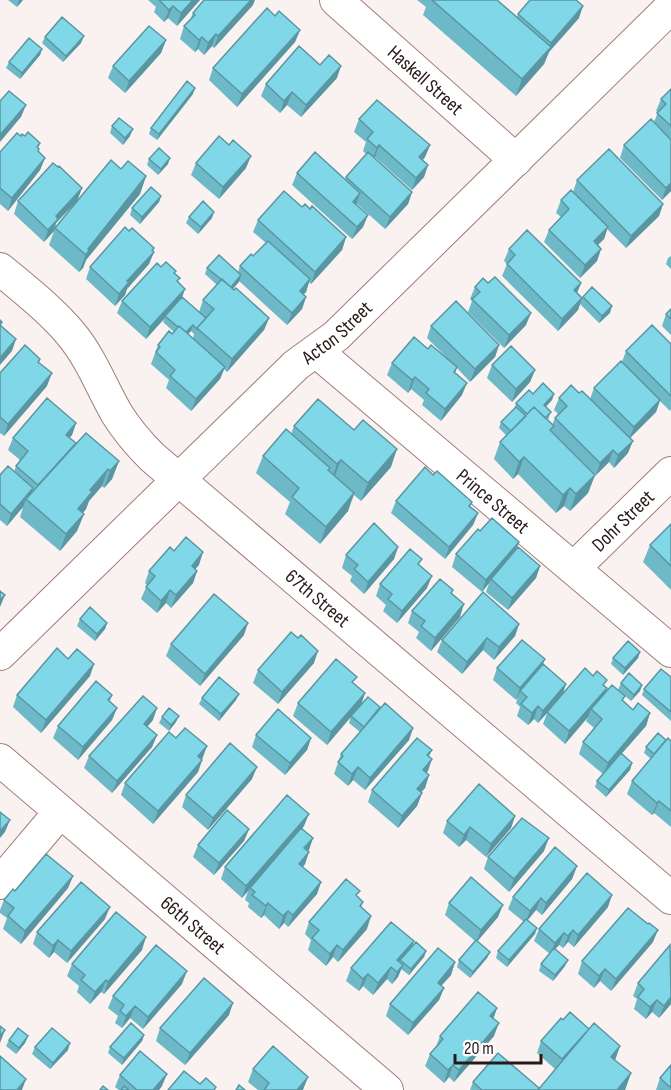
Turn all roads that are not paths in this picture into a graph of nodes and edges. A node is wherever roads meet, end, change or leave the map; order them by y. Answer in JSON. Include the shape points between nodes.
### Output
{"nodes":[{"id":1,"x":336,"y":0,"type":"edge"},
{"id":2,"x":671,"y":8,"type":"edge"},
{"id":3,"x":516,"y":160,"type":"junction"},
{"id":4,"x":0,"y":269,"type":"edge"},
{"id":5,"x":316,"y":351,"type":"junction"},
{"id":6,"x":671,"y":473,"type":"edge"},
{"id":7,"x":179,"y":480,"type":"junction"},
{"id":8,"x":574,"y":568,"type":"junction"},
{"id":9,"x":671,"y":651,"type":"edge"},
{"id":10,"x":0,"y":654,"type":"edge"},
{"id":11,"x":0,"y":760,"type":"edge"},
{"id":12,"x":60,"y":812,"type":"junction"},
{"id":13,"x":0,"y":883,"type":"edge"},
{"id":14,"x":671,"y":898,"type":"edge"},
{"id":15,"x":387,"y":1090,"type":"edge"}],
"edges":[{"from":1,"to":3,"type":"street","name":"Haskell Street"},
{"from":2,"to":3,"type":"street","name":"Acton Street"},
{"from":3,"to":5,"type":"street","name":"Acton Street"},
{"from":4,"to":7,"type":"street","name":"67th Street","via":[[71,335],[131,434]]},
{"from":5,"to":7,"type":"street","name":"Acton Street","via":[[296,365]]},
{"from":5,"to":8,"type":"street","name":"Prince Street"},
{"from":6,"to":8,"type":"street","name":"Dohr Street"},
{"from":7,"to":10,"type":"street","name":"Acton Street"},
{"from":7,"to":14,"type":"street","name":"67th Street"},
{"from":8,"to":9,"type":"street","name":"Prince Street"},
{"from":11,"to":12,"type":"street","name":"66th Street"},
{"from":12,"to":13,"type":"street"},
{"from":12,"to":15,"type":"street","name":"66th Street"}]}
